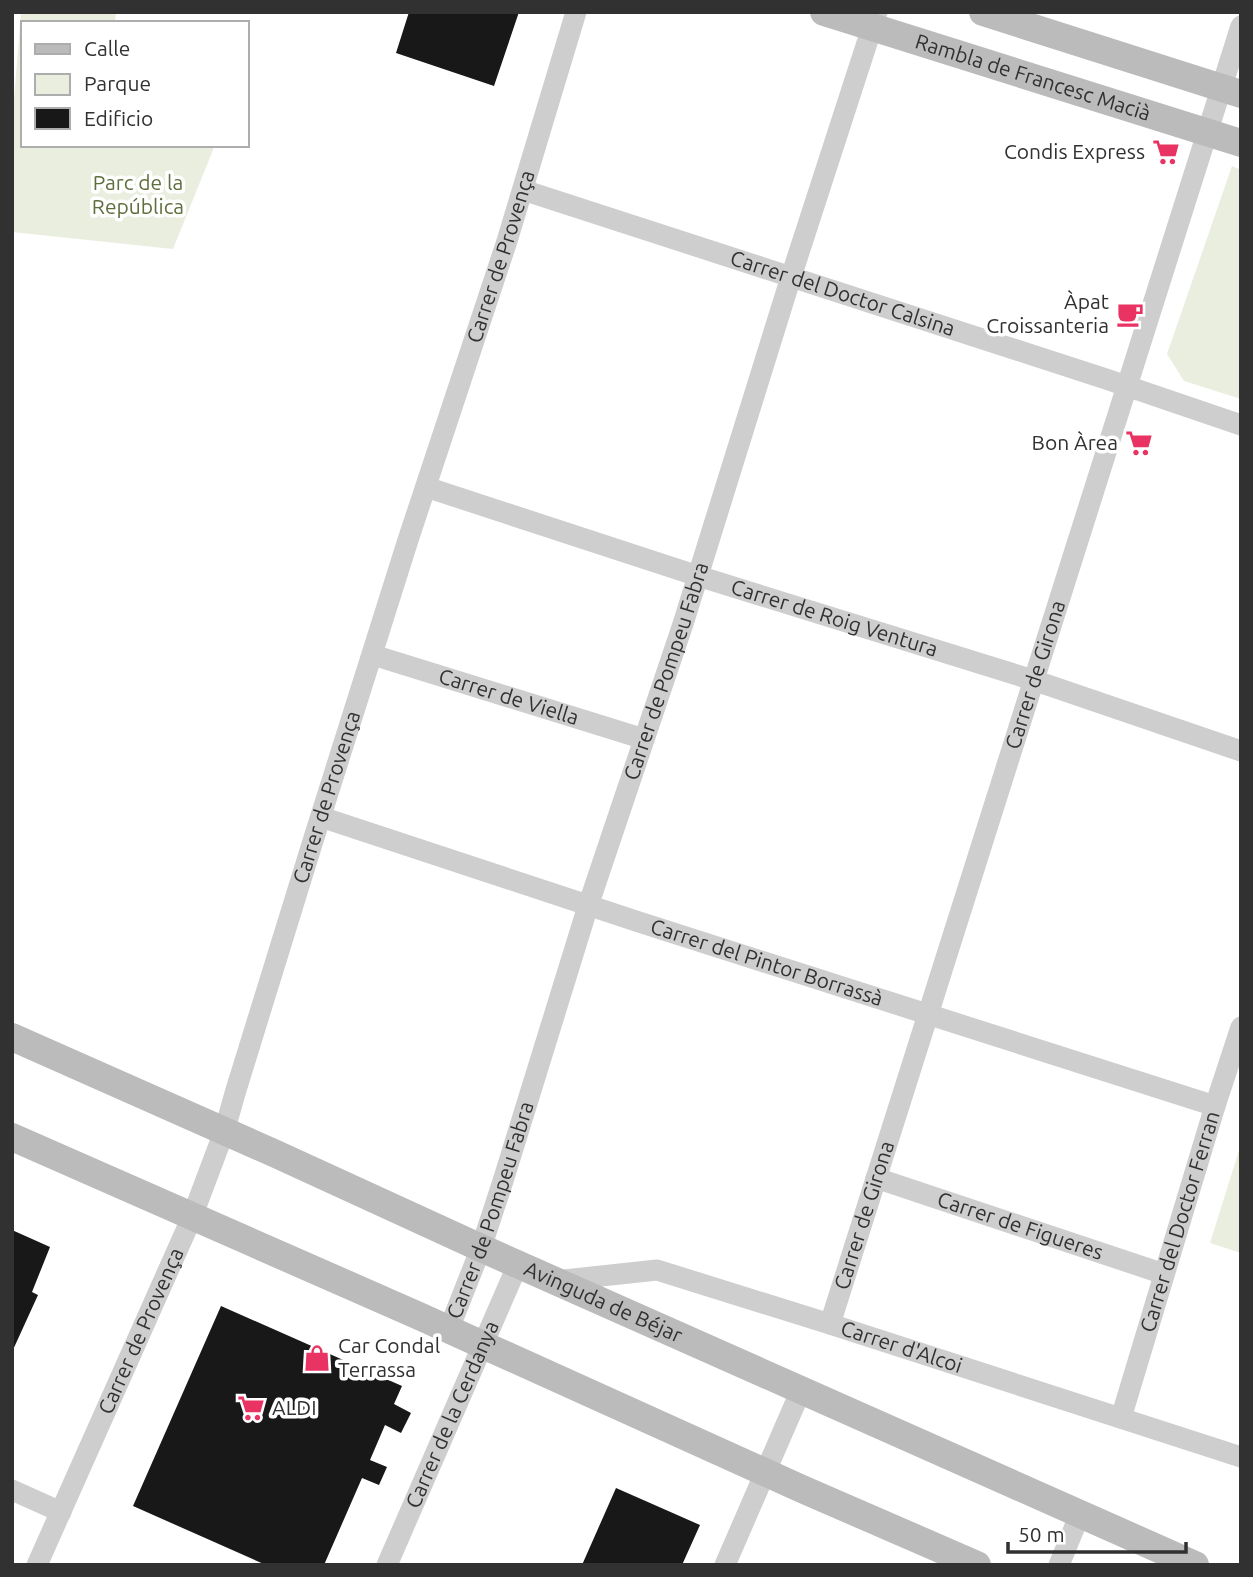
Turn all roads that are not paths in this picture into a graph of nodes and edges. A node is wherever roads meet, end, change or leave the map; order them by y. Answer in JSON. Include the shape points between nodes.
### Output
{"nodes":[{"id":1,"x":576,"y":12,"type":"edge"},
{"id":2,"x":824,"y":12,"type":"edge"},
{"id":3,"x":999,"y":15,"type":"edge"},
{"id":4,"x":875,"y":20,"type":"edge"},
{"id":5,"x":1241,"y":26,"type":"edge"},
{"id":6,"x":1231,"y":91,"type":"edge"},
{"id":7,"x":1207,"y":132,"type":"junction"},
{"id":8,"x":1241,"y":143,"type":"edge"},
{"id":9,"x":523,"y":190,"type":"junction"},
{"id":10,"x":791,"y":277,"type":"junction"},
{"id":11,"x":1126,"y":387,"type":"junction"},
{"id":12,"x":1241,"y":425,"type":"edge"},
{"id":13,"x":426,"y":487,"type":"junction"},
{"id":14,"x":698,"y":576,"type":"junction"},
{"id":15,"x":373,"y":655,"type":"junction"},
{"id":16,"x":1033,"y":680,"type":"junction"},
{"id":17,"x":644,"y":738,"type":"junction"},
{"id":18,"x":1241,"y":751,"type":"edge"},
{"id":19,"x":321,"y":817,"type":"junction"},
{"id":20,"x":588,"y":906,"type":"junction"},
{"id":21,"x":927,"y":1014,"type":"junction"},
{"id":22,"x":1241,"y":1027,"type":"edge"},
{"id":23,"x":12,"y":1037,"type":"edge"},
{"id":24,"x":1215,"y":1105,"type":"junction"},
{"id":25,"x":224,"y":1132,"type":"junction"},
{"id":26,"x":12,"y":1137,"type":"edge"},
{"id":27,"x":876,"y":1178,"type":"junction"},
{"id":28,"x":192,"y":1217,"type":"junction"},
{"id":29,"x":481,"y":1248,"type":"junction"},
{"id":30,"x":518,"y":1264,"type":"junction"},
{"id":31,"x":1164,"y":1273,"type":"junction"},
{"id":32,"x":555,"y":1281,"type":"junction"},
{"id":33,"x":830,"y":1324,"type":"junction"},
{"id":34,"x":449,"y":1329,"type":"junction"},
{"id":35,"x":483,"y":1345,"type":"junction"},
{"id":36,"x":801,"y":1391,"type":"junction"},
{"id":37,"x":1121,"y":1418,"type":"junction"},
{"id":38,"x":1241,"y":1457,"type":"edge"},
{"id":39,"x":765,"y":1472,"type":"junction"},
{"id":40,"x":12,"y":1490,"type":"edge"},
{"id":41,"x":61,"y":1511,"type":"junction"},
{"id":42,"x":1080,"y":1514,"type":"junction"},
{"id":43,"x":37,"y":1565,"type":"edge"},
{"id":44,"x":387,"y":1565,"type":"edge"},
{"id":45,"x":724,"y":1565,"type":"edge"},
{"id":46,"x":977,"y":1565,"type":"edge"},
{"id":47,"x":1059,"y":1565,"type":"edge"},
{"id":48,"x":1195,"y":1565,"type":"edge"}],
"edges":[{"from":1,"to":9,"type":"street","name":"Carrer de Provença"},
{"from":2,"to":4,"type":"main road","name":"Rambla de Francesc Macià"},
{"from":3,"to":6,"type":"main road"},
{"from":4,"to":7,"type":"main road","name":"Rambla de Francesc Macià"},
{"from":4,"to":10,"type":"street","name":"Carrer de Pompeu Fabra"},
{"from":5,"to":6,"type":"street","name":"Carrer de Girona"},
{"from":6,"to":7,"type":"street","name":"Carrer de Girona"},
{"from":7,"to":8,"type":"main road","name":"Rambla de Francesc Macià"},
{"from":7,"to":11,"type":"street","name":"Carrer de Girona"},
{"from":9,"to":10,"type":"street","name":"Carrer del Doctor Calsina"},
{"from":9,"to":13,"type":"street","name":"Carrer de Provença"},
{"from":10,"to":11,"type":"street","name":"Carrer del Doctor Calsina"},
{"from":10,"to":14,"type":"street","name":"Carrer de Pompeu Fabra"},
{"from":11,"to":12,"type":"street","name":"Carrer del Doctor Calsina"},
{"from":11,"to":16,"type":"street","name":"Carrer de Girona"},
{"from":13,"to":14,"type":"street","name":"Carrer de Roig Ventura"},
{"from":13,"to":15,"type":"street","name":"Carrer de Provença"},
{"from":14,"to":16,"type":"street","name":"Carrer de Roig Ventura"},
{"from":14,"to":17,"type":"street","name":"Carrer de Pompeu Fabra"},
{"from":15,"to":17,"type":"street","name":"Carrer de Viella"},
{"from":15,"to":19,"type":"street","name":"Carrer de Provença"},
{"from":16,"to":18,"type":"street","name":"Carrer de Roig Ventura"},
{"from":16,"to":21,"type":"street","name":"Carrer de Girona"},
{"from":17,"to":20,"type":"street","name":"Carrer de Pompeu Fabra"},
{"from":19,"to":20,"type":"street","name":"Carrer del Pintor Borrassà"},
{"from":19,"to":25,"type":"street","name":"Carrer de Provença"},
{"from":20,"to":21,"type":"street","name":"Carrer del Pintor Borrassà"},
{"from":20,"to":29,"type":"street","name":"Carrer de Pompeu Fabra"},
{"from":21,"to":24,"type":"street","name":"Carrer del Pintor Borrassà"},
{"from":21,"to":27,"type":"street","name":"Carrer de Girona"},
{"from":22,"to":24,"type":"street","name":"Carrer del Doctor Ferran"},
{"from":23,"to":25,"type":"main road","name":"Avinguda de Béjar"},
{"from":24,"to":31,"type":"street","name":"Carrer del Doctor Ferran"},
{"from":25,"to":28,"type":"street","name":"Carrer de Provença"},
{"from":25,"to":29,"type":"main road","name":"Avinguda de Béjar"},
{"from":26,"to":28,"type":"main road"},
{"from":27,"to":31,"type":"street","name":"Carrer de Figueres"},
{"from":27,"to":33,"type":"street","name":"Carrer de Girona"},
{"from":28,"to":34,"type":"main road"},
{"from":28,"to":41,"type":"street","name":"Carrer de Provença"},
{"from":29,"to":30,"type":"main road","name":"Avinguda de Béjar"},
{"from":29,"to":34,"type":"street","name":"Carrer de Pompeu Fabra"},
{"from":30,"to":32,"type":"main road","name":"Avinguda de Béjar"},
{"from":30,"to":35,"type":"street","name":"Carrer de la Cerdanya"},
{"from":31,"to":37,"type":"street","name":"Carrer del Doctor Ferran"},
{"from":32,"to":33,"type":"street","name":"Carrer d'Alcoi","via":[[657,1270]]},
{"from":32,"to":36,"type":"main road","name":"Avinguda de Béjar"},
{"from":33,"to":37,"type":"street","name":"Carrer d'Alcoi"},
{"from":34,"to":35,"type":"main road"},
{"from":35,"to":39,"type":"main road"},
{"from":35,"to":44,"type":"street","name":"Carrer de la Cerdanya"},
{"from":36,"to":39,"type":"street"},
{"from":36,"to":42,"type":"main road","name":"Avinguda de Béjar"},
{"from":37,"to":38,"type":"street","name":"Carrer d'Alcoi"},
{"from":39,"to":45,"type":"street"},
{"from":39,"to":46,"type":"main road"},
{"from":40,"to":41,"type":"street"},
{"from":41,"to":43,"type":"street","name":"Carrer de Provença"},
{"from":42,"to":47,"type":"street"},
{"from":42,"to":48,"type":"main road","name":"Avinguda de Béjar"}]}
